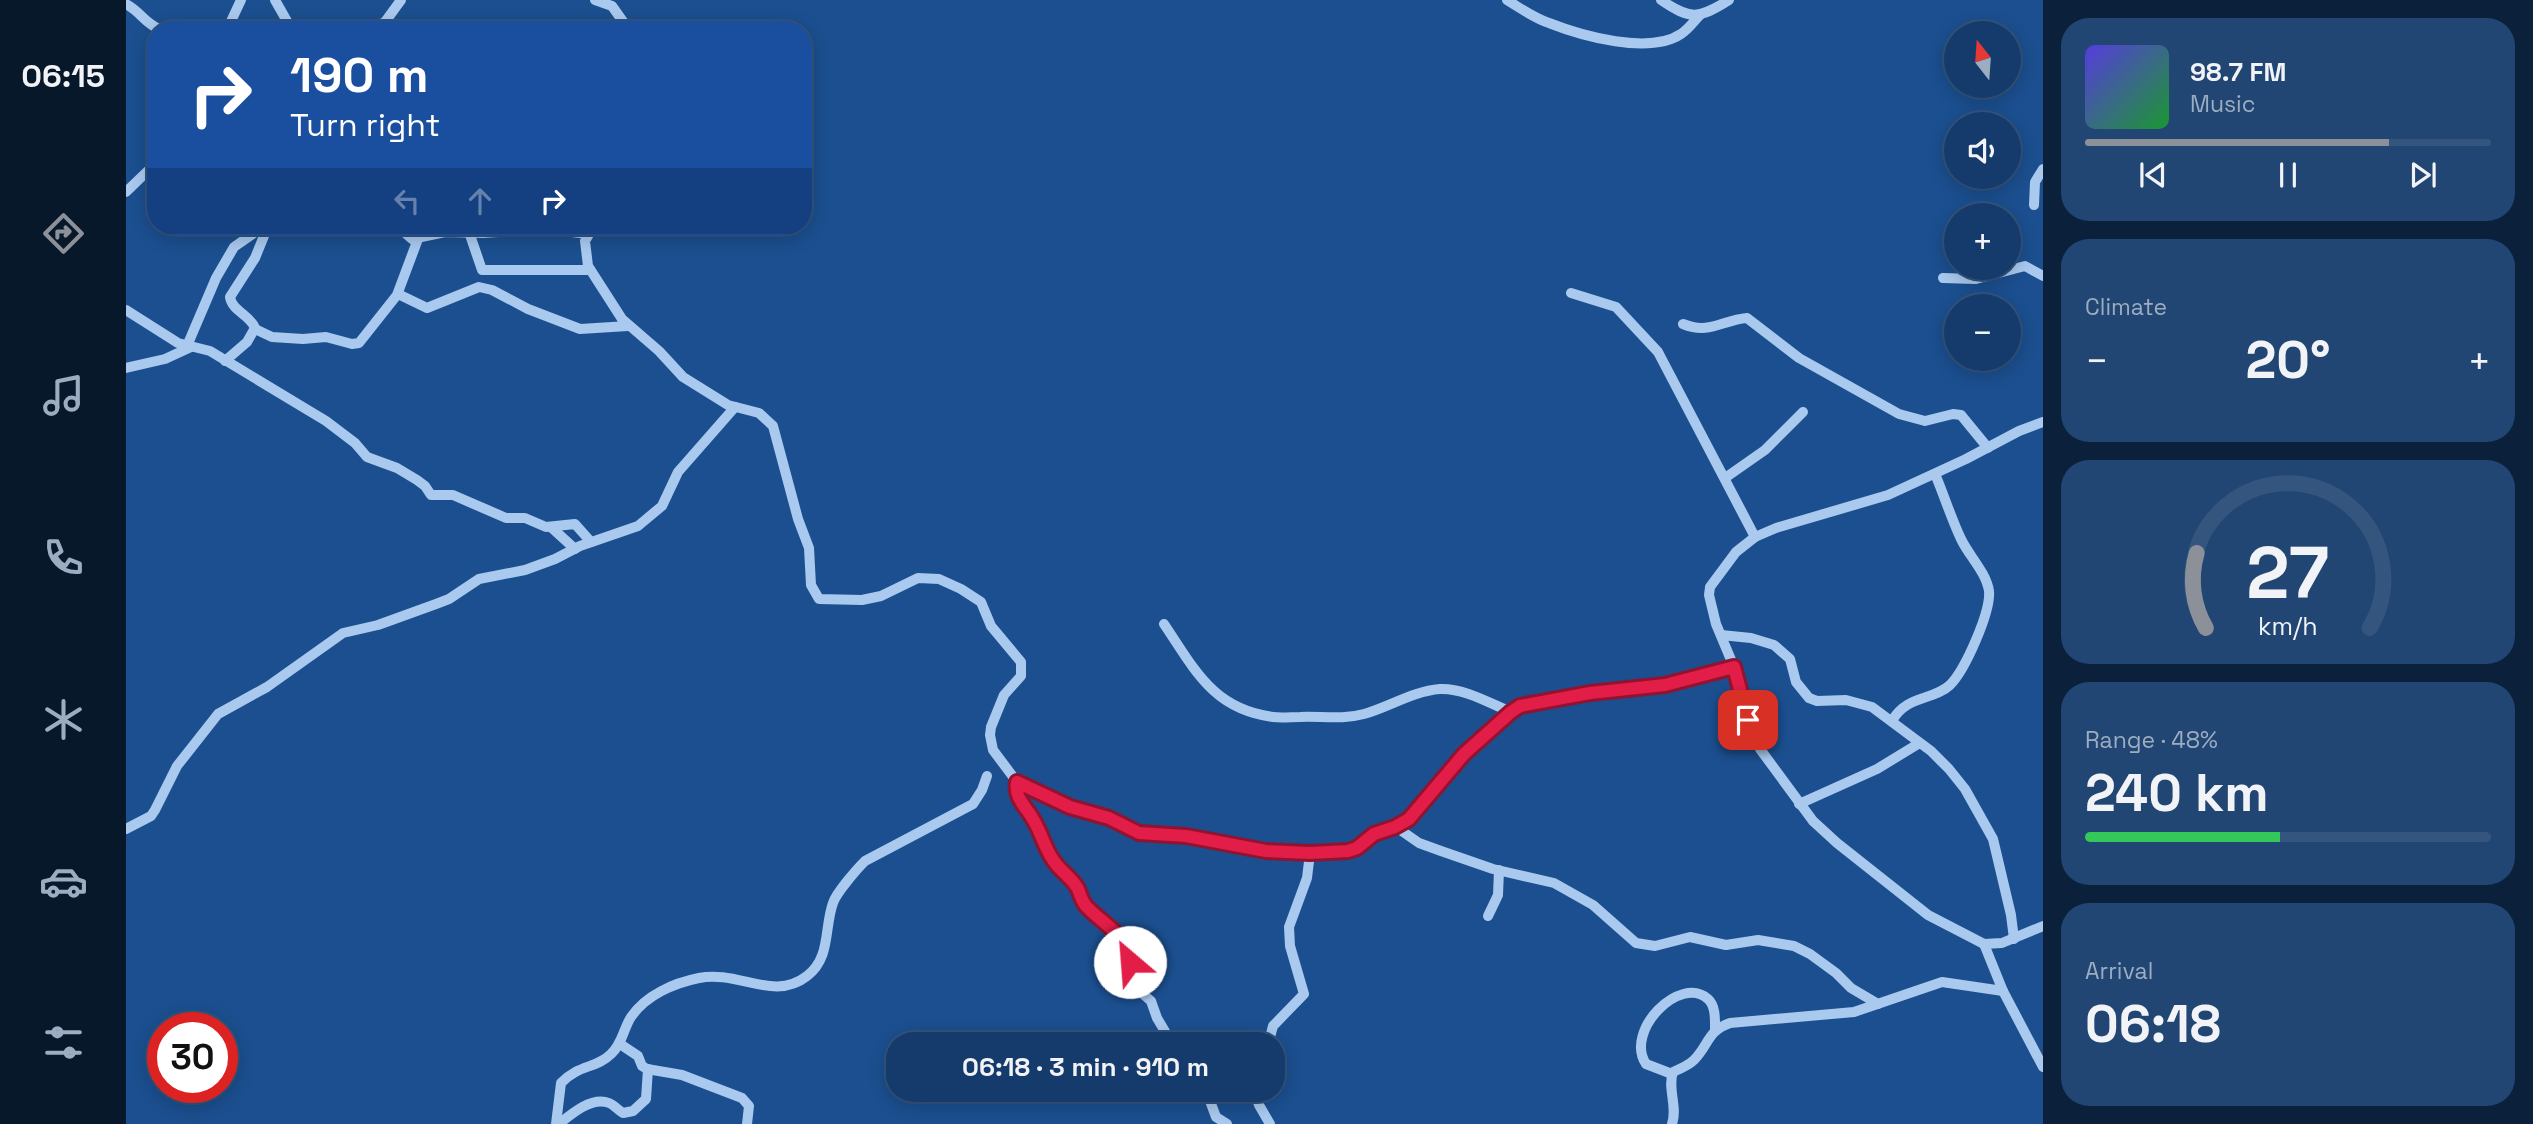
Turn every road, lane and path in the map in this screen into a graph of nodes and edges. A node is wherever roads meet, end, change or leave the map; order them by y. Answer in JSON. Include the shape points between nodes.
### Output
{"nodes":[{"id":1,"x":241,"y":0,"type":"edge"},
{"id":2,"x":275,"y":0,"type":"edge"},
{"id":3,"x":401,"y":0,"type":"edge"},
{"id":4,"x":595,"y":0,"type":"edge"},
{"id":5,"x":1507,"y":0,"type":"edge"},
{"id":6,"x":1661,"y":0,"type":"edge"},
{"id":7,"x":1729,"y":0,"type":"edge"},
{"id":8,"x":126,"y":4,"type":"edge"},
{"id":9,"x":1675,"y":5,"type":"edge"},
{"id":10,"x":1700,"y":15,"type":"junction"},
{"id":11,"x":232,"y":21,"type":"edge"},
{"id":12,"x":287,"y":21,"type":"edge"},
{"id":13,"x":386,"y":21,"type":"edge"},
{"id":14,"x":623,"y":21,"type":"edge"},
{"id":15,"x":147,"y":23,"type":"edge"},
{"id":16,"x":2043,"y":169,"type":"edge"},
{"id":17,"x":147,"y":172,"type":"edge"},
{"id":18,"x":126,"y":192,"type":"edge"},
{"id":19,"x":2034,"y":205,"type":"dead end"},
{"id":20,"x":252,"y":235,"type":"edge"},
{"id":21,"x":263,"y":235,"type":"edge"},
{"id":22,"x":406,"y":235,"type":"edge"},
{"id":23,"x":433,"y":235,"type":"edge"},
{"id":24,"x":470,"y":235,"type":"edge"},
{"id":25,"x":589,"y":235,"type":"edge"},
{"id":26,"x":418,"y":239,"type":"junction"},
{"id":27,"x":590,"y":270,"type":"junction"},
{"id":28,"x":2043,"y":276,"type":"edge"},
{"id":29,"x":1942,"y":278,"type":"dead end"},
{"id":30,"x":1571,"y":293,"type":"dead end"},
{"id":31,"x":398,"y":294,"type":"junction"},
{"id":32,"x":126,"y":310,"type":"edge"},
{"id":33,"x":1683,"y":324,"type":"dead end"},
{"id":34,"x":628,"y":326,"type":"junction"},
{"id":35,"x":255,"y":329,"type":"junction"},
{"id":36,"x":189,"y":346,"type":"junction"},
{"id":37,"x":225,"y":361,"type":"junction"},
{"id":38,"x":126,"y":368,"type":"edge"},
{"id":39,"x":735,"y":407,"type":"junction"},
{"id":40,"x":1803,"y":412,"type":"dead end"},
{"id":41,"x":2043,"y":422,"type":"edge"},
{"id":42,"x":1988,"y":448,"type":"junction"},
{"id":43,"x":1935,"y":474,"type":"junction"},
{"id":44,"x":1725,"y":478,"type":"junction"},
{"id":45,"x":552,"y":528,"type":"junction"},
{"id":46,"x":1755,"y":537,"type":"junction"},
{"id":47,"x":591,"y":542,"type":"junction"},
{"id":48,"x":575,"y":549,"type":"junction"},
{"id":49,"x":1164,"y":624,"type":"dead end"},
{"id":50,"x":1721,"y":635,"type":"junction"},
{"id":51,"x":1734,"y":667,"type":"junction"},
{"id":52,"x":1511,"y":712,"type":"junction"},
{"id":53,"x":1892,"y":721,"type":"junction"},
{"id":54,"x":1918,"y":744,"type":"junction"},
{"id":55,"x":987,"y":776,"type":"dead end"},
{"id":56,"x":1017,"y":782,"type":"junction"},
{"id":57,"x":1799,"y":804,"type":"junction"},
{"id":58,"x":1395,"y":827,"type":"junction"},
{"id":59,"x":126,"y":829,"type":"edge"},
{"id":60,"x":1310,"y":853,"type":"junction"},
{"id":61,"x":1499,"y":870,"type":"junction"},
{"id":62,"x":1488,"y":916,"type":"dead end"},
{"id":63,"x":2043,"y":926,"type":"edge"},
{"id":64,"x":2014,"y":939,"type":"junction"},
{"id":65,"x":1984,"y":944,"type":"junction"},
{"id":66,"x":2003,"y":991,"type":"junction"},
{"id":67,"x":1878,"y":1004,"type":"junction"},
{"id":68,"x":1715,"y":1031,"type":"junction"},
{"id":69,"x":1166,"y":1032,"type":"edge"},
{"id":70,"x":1271,"y":1032,"type":"edge"},
{"id":71,"x":620,"y":1044,"type":"junction"},
{"id":72,"x":2043,"y":1067,"type":"edge"},
{"id":73,"x":648,"y":1069,"type":"junction"},
{"id":74,"x":1672,"y":1074,"type":"junction"},
{"id":75,"x":1210,"y":1102,"type":"edge"},
{"id":76,"x":1257,"y":1102,"type":"edge"},
{"id":77,"x":558,"y":1124,"type":"edge"},
{"id":78,"x":747,"y":1124,"type":"edge"},
{"id":79,"x":1227,"y":1124,"type":"edge"},
{"id":80,"x":1270,"y":1124,"type":"edge"},
{"id":81,"x":1672,"y":1124,"type":"edge"}],
"edges":[{"from":1,"to":11,"type":"street"},
{"from":2,"to":12,"type":"street"},
{"from":3,"to":13,"type":"street"},
{"from":4,"to":14,"type":"street","via":[[612,6]]},
{"from":5,"to":10,"type":"street","via":[[1572,31],[1632,42],[1672,38]]},
{"from":6,"to":9,"type":"street"},
{"from":7,"to":10,"type":"street"},
{"from":8,"to":15,"type":"street"},
{"from":9,"to":10,"type":"street","via":[[1690,16]]},
{"from":16,"to":19,"type":"street","via":[[2035,182]]},
{"from":17,"to":18,"type":"street"},
{"from":20,"to":36,"type":"street","via":[[234,247],[216,278]]},
{"from":21,"to":35,"type":"street","via":[[256,258],[230,297]]},
{"from":22,"to":26,"type":"street"},
{"from":23,"to":26,"type":"street"},
{"from":24,"to":27,"type":"street","via":[[482,270]]},
{"from":25,"to":27,"type":"street","via":[[585,245]]},
{"from":26,"to":31,"type":"street"},
{"from":27,"to":34,"type":"street"},
{"from":28,"to":29,"type":"street","via":[[2025,267],[1976,279]]},
{"from":30,"to":44,"type":"street","via":[[1616,307],[1653,345]]},
{"from":31,"to":34,"type":"street","via":[[427,308],[479,287],[580,329]]},
{"from":31,"to":35,"type":"street","via":[[356,344],[326,337],[272,337]]},
{"from":32,"to":36,"type":"street","via":[[178,344]]},
{"from":33,"to":42,"type":"street","via":[[1710,328],[1747,318],[1799,358],[1899,414],[1925,421],[1961,415]]},
{"from":34,"to":39,"type":"street","via":[[680,375]]},
{"from":35,"to":37,"type":"street"},
{"from":36,"to":37,"type":"street"},
{"from":36,"to":38,"type":"street","via":[[165,359]]},
{"from":37,"to":45,"type":"street","via":[[326,421],[374,461],[417,480],[431,495],[453,495],[506,518],[525,517]]},
{"from":39,"to":47,"type":"street","via":[[678,472],[662,506],[638,526]]},
{"from":39,"to":56,"type":"street","via":[[759,413],[776,432],[809,548],[811,584],[819,599],[862,600],[929,577],[981,602],[991,626],[1021,662],[1021,676],[1001,702],[990,735],[993,750]]},
{"from":40,"to":44,"type":"street","via":[[1765,450]]},
{"from":41,"to":42,"type":"street"},
{"from":42,"to":43,"type":"street"},
{"from":43,"to":46,"type":"street","via":[[1888,495]]},
{"from":43,"to":53,"type":"street","via":[[1960,538],[1985,579],[1989,598],[1956,679],[1940,692],[1914,701]]},
{"from":44,"to":46,"type":"street"},
{"from":45,"to":47,"type":"street","via":[[575,524]]},
{"from":45,"to":48,"type":"street"},
{"from":46,"to":50,"type":"street","via":[[1736,552],[1710,587]]},
{"from":47,"to":48,"type":"street"},
{"from":48,"to":59,"type":"street","via":[[525,570],[479,579],[449,599],[343,633],[267,687],[218,713],[177,766],[155,810]]},
{"from":49,"to":52,"type":"street","via":[[1217,696],[1255,714],[1348,717],[1439,689],[1467,694]]},
{"from":50,"to":51,"type":"street"},
{"from":50,"to":53,"type":"street","via":[[1765,641],[1781,649],[1810,698],[1866,704]]},
{"from":51,"to":52,"type":"street","via":[[1665,685],[1520,706]]},
{"from":51,"to":57,"type":"street","via":[[1760,749]]},
{"from":52,"to":58,"type":"street","via":[[1464,754],[1416,813]]},
{"from":53,"to":54,"type":"street"},
{"from":54,"to":57,"type":"street","via":[[1877,769]]},
{"from":54,"to":64,"type":"street","via":[[1931,751],[1959,781],[1993,839]]},
{"from":55,"to":71,"type":"street","via":[[973,804],[859,867],[837,893],[825,951],[808,975],[774,988],[709,976],[677,984],[642,1004]]},
{"from":56,"to":60,"type":"street","via":[[1139,833]]},
{"from":56,"to":69,"type":"street","via":[[1021,803],[1056,864],[1087,908],[1123,941],[1131,957],[1122,976],[1151,1001]]},
{"from":57,"to":65,"type":"street","via":[[1837,844],[1911,902]]},
{"from":58,"to":60,"type":"street","via":[[1348,851]]},
{"from":58,"to":61,"type":"street","via":[[1419,843]]},
{"from":60,"to":70,"type":"street","via":[[1307,878],[1289,927],[1304,994]]},
{"from":61,"to":62,"type":"street","via":[[1498,895]]},
{"from":61,"to":67,"type":"street","via":[[1554,883],[1593,905],[1629,938],[1646,946],[1690,937],[1726,945],[1764,941],[1800,948]]},
{"from":63,"to":64,"type":"street"},
{"from":64,"to":65,"type":"street"},
{"from":65,"to":66,"type":"street"},
{"from":66,"to":67,"type":"street","via":[[1946,982]]},
{"from":66,"to":72,"type":"street"},
{"from":67,"to":68,"type":"street","via":[[1834,1015],[1730,1023]]},
{"from":68,"to":74,"type":"street","via":[[1693,1061]]},
{"from":68,"to":74,"type":"street","via":[[1712,1005],[1703,996],[1678,996],[1661,1006],[1647,1024],[1640,1051],[1646,1064]]},
{"from":71,"to":73,"type":"street"},
{"from":71,"to":77,"type":"street","via":[[609,1057],[581,1067],[561,1083]]},
{"from":73,"to":77,"type":"street","via":[[646,1099],[633,1111],[595,1102]]},
{"from":73,"to":78,"type":"street","via":[[682,1075],[742,1097],[749,1106]]},
{"from":74,"to":81,"type":"street"},
{"from":75,"to":79,"type":"street","via":[[1216,1117]]},
{"from":76,"to":80,"type":"street"}]}
